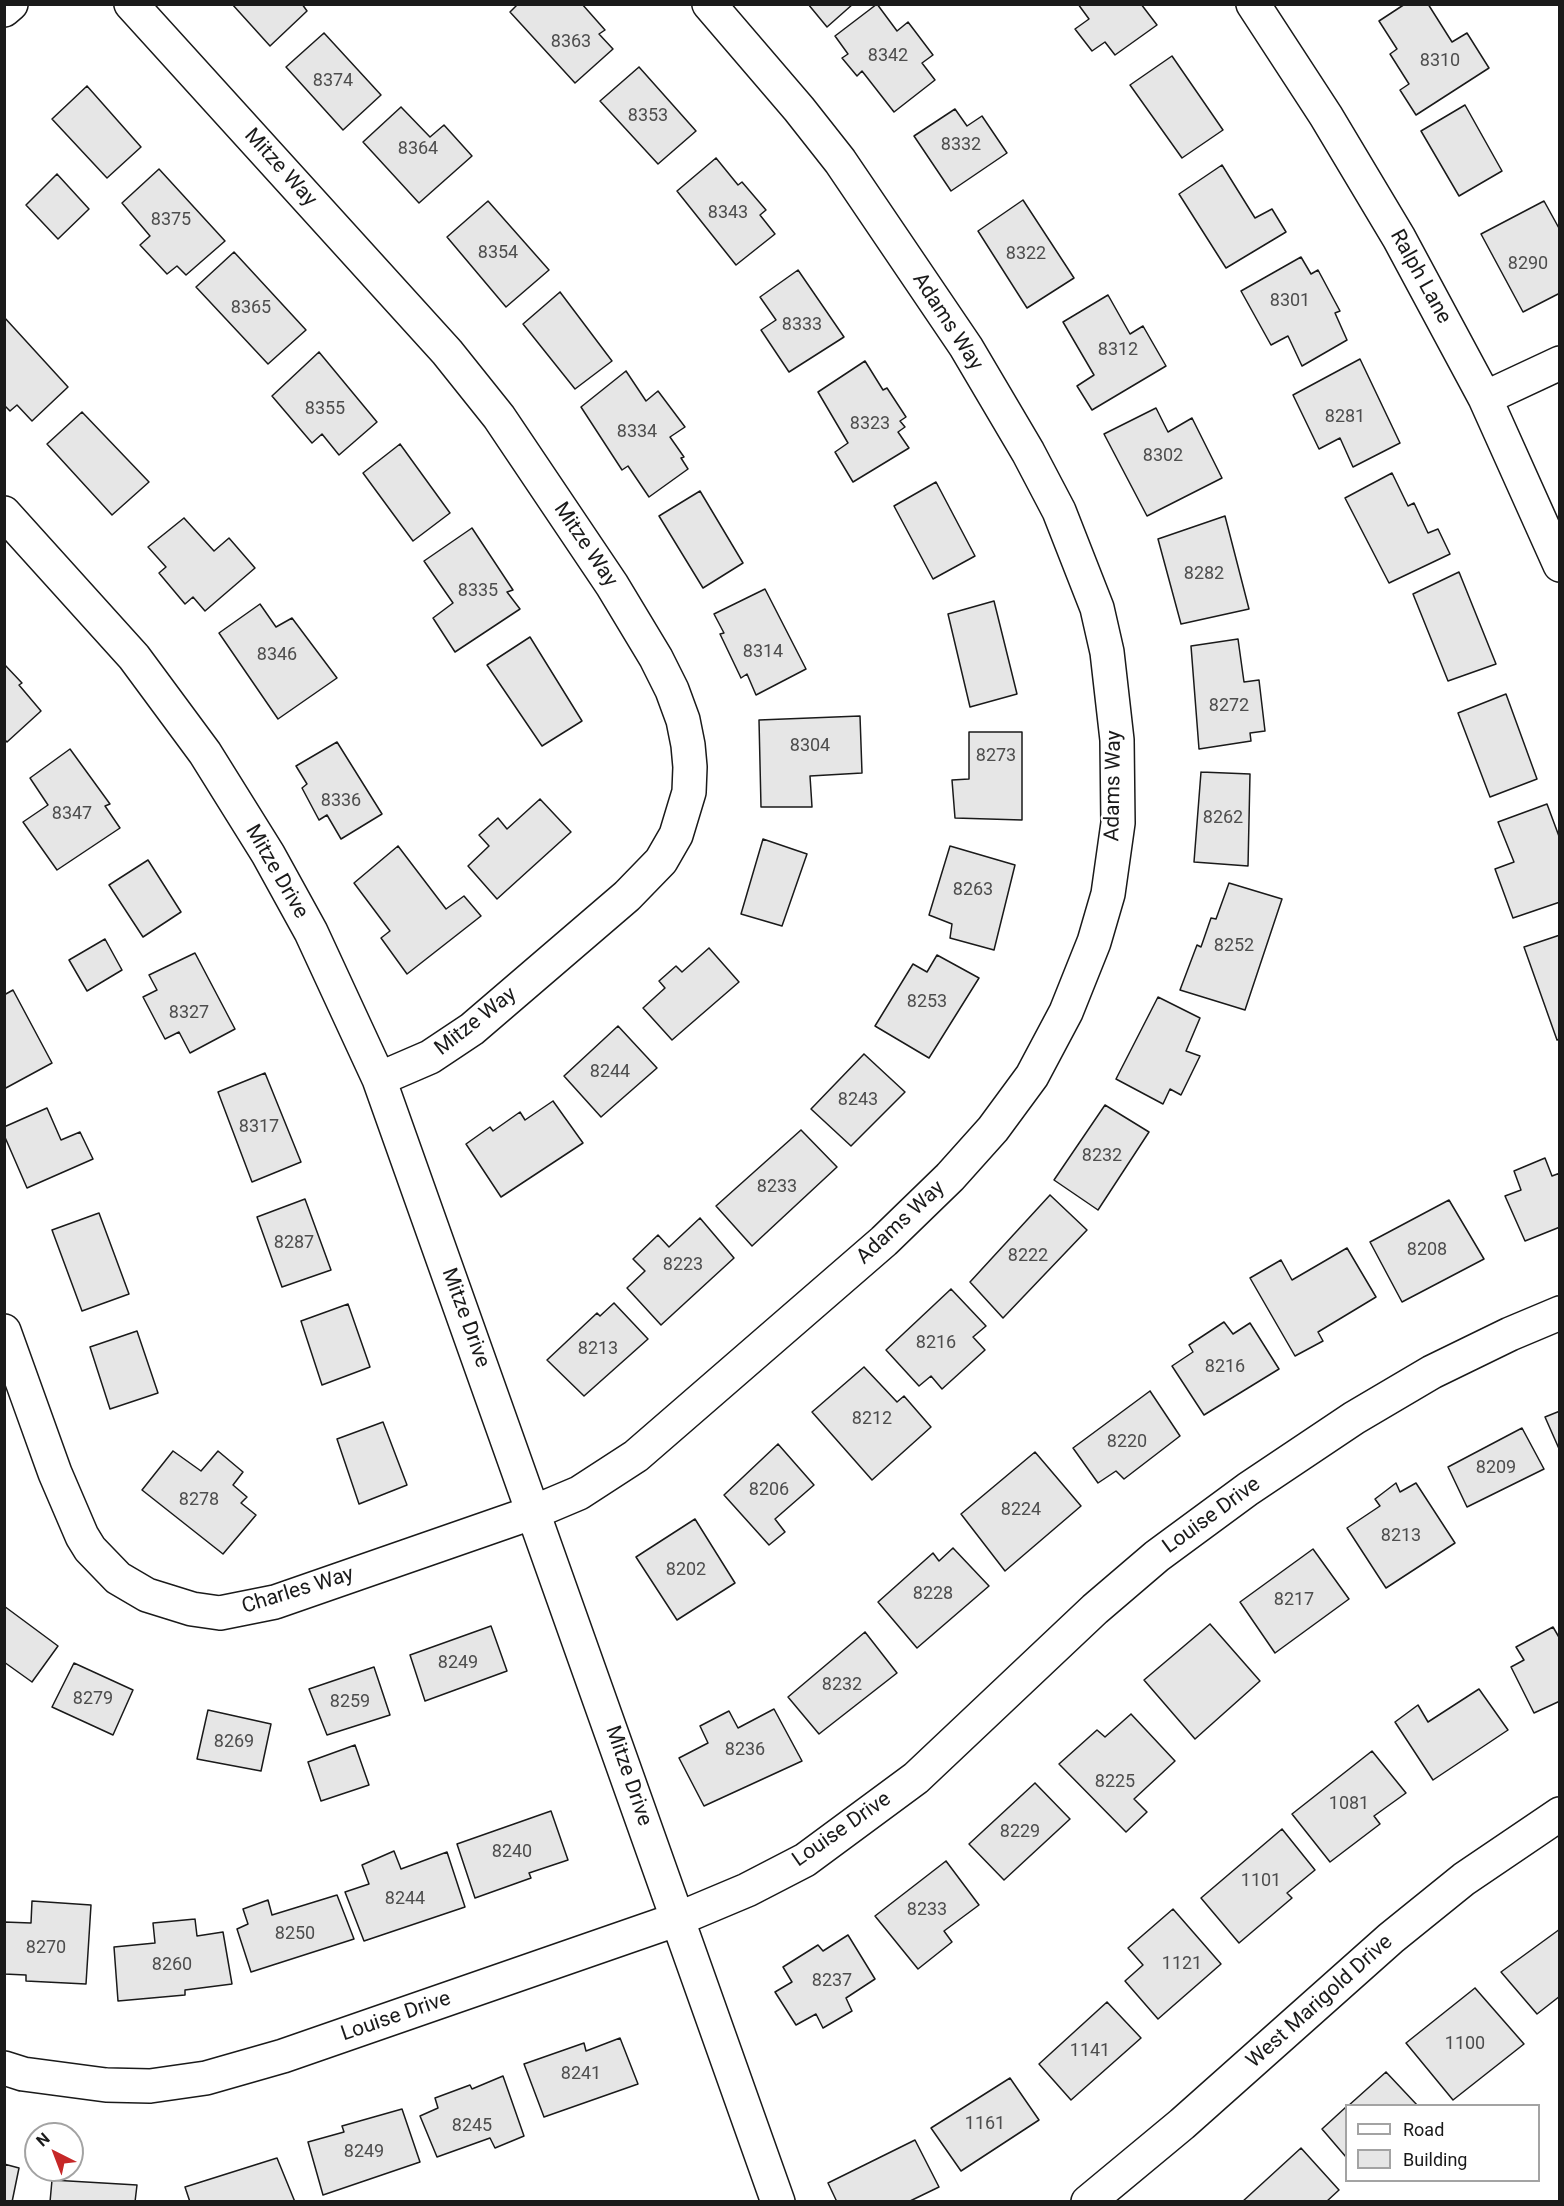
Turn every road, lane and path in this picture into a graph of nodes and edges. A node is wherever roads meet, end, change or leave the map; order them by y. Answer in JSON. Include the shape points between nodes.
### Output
{"nodes":[{"id":1,"x":11,"y":4,"type":"edge"},
{"id":2,"x":130,"y":4,"type":"edge"},
{"id":3,"x":709,"y":4,"type":"edge"},
{"id":4,"x":1253,"y":4,"type":"edge"},
{"id":5,"x":4,"y":10,"type":"edge"},
{"id":6,"x":1560,"y":363,"type":"edge"},
{"id":7,"x":1485,"y":398,"type":"junction"},
{"id":8,"x":4,"y":513,"type":"edge"},
{"id":9,"x":1560,"y":565,"type":"edge"},
{"id":10,"x":379,"y":1079,"type":"junction"},
{"id":11,"x":1560,"y":1313,"type":"edge"},
{"id":12,"x":4,"y":1331,"type":"edge"},
{"id":13,"x":534,"y":1512,"type":"junction"},
{"id":14,"x":1560,"y":1814,"type":"edge"},
{"id":15,"x":678,"y":1919,"type":"junction"},
{"id":16,"x":4,"y":2068,"type":"edge"},
{"id":17,"x":778,"y":2202,"type":"edge"},
{"id":18,"x":1089,"y":2202,"type":"edge"}],
"edges":[{"from":1,"to":5,"type":"street"},
{"from":2,"to":10,"type":"street","name":"Mitze Way","via":[[447,352],[499,417],[656,658],[683,720],[690,767],[689,792],[676,835],[661,861],[627,896],[472,1029],[430,1057]]},
{"from":3,"to":13,"type":"street","name":"Adams Way","via":[[840,161],[966,347],[1059,511],[1097,608],[1107,652],[1117,740],[1118,823],[1107,894],[1094,942],[1066,1012],[1032,1076],[993,1129],[884,1240],[636,1456],[579,1493]]},
{"from":4,"to":7,"type":"street","name":"Ralph Lane","via":[[1400,238]]},
{"from":6,"to":7,"type":"street"},
{"from":7,"to":9,"type":"street","name":"Ralph Lane"},
{"from":8,"to":10,"type":"street","name":"Mitze Drive","via":[[134,657],[205,753],[268,854],[310,932]]},
{"from":10,"to":13,"type":"street","name":"Mitze Drive"},
{"from":11,"to":15,"type":"street","name":"Louise Drive","via":[[1432,1372],[1354,1418],[1248,1490],[1157,1556],[1095,1609],[916,1778],[805,1860]]},
{"from":12,"to":13,"type":"street","name":"Charles Way","via":[[82,1536],[118,1578],[147,1595],[220,1613],[275,1602]]},
{"from":13,"to":15,"type":"street","name":"Mitze Drive"},
{"from":14,"to":18,"type":"street","name":"West Marigold Drive","via":[[1464,1879],[1391,1938]]},
{"from":15,"to":16,"type":"street","name":"Louise Drive","via":[[283,2056],[206,2078],[150,2086],[106,2085]]},
{"from":15,"to":17,"type":"street","name":"Mitze Drive"}]}
